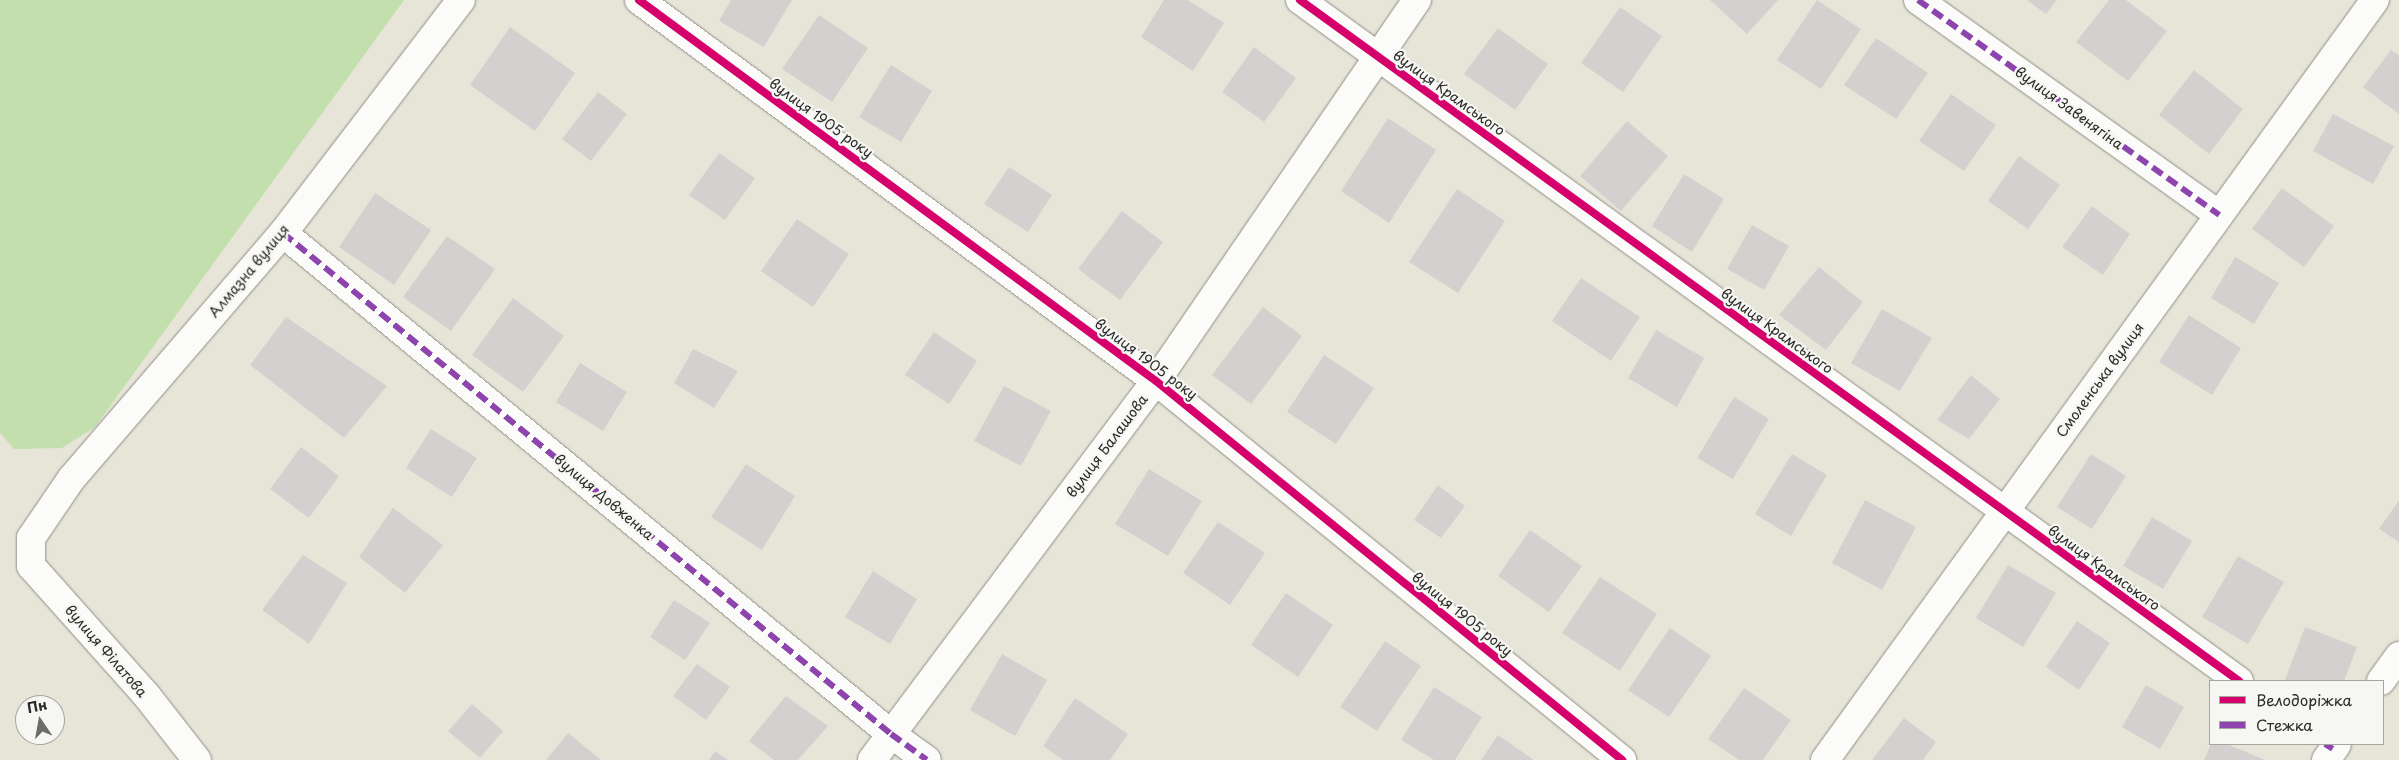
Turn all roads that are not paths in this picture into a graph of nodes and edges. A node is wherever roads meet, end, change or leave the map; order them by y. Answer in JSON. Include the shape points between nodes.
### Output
{"nodes":[{"id":1,"x":461,"y":0,"type":"edge"},
{"id":2,"x":639,"y":0,"type":"edge"},
{"id":3,"x":1300,"y":0,"type":"edge"},
{"id":4,"x":1417,"y":0,"type":"edge"},
{"id":5,"x":1918,"y":0,"type":"edge"},
{"id":6,"x":2375,"y":0,"type":"edge"},
{"id":7,"x":1376,"y":56,"type":"junction"},
{"id":8,"x":2219,"y":215,"type":"junction"},
{"id":9,"x":283,"y":233,"type":"junction"},
{"id":10,"x":1156,"y":381,"type":"junction"},
{"id":11,"x":2005,"y":512,"type":"junction"},
{"id":12,"x":31,"y":538,"type":"joint"},
{"id":13,"x":2399,"y":656,"type":"edge"},
{"id":14,"x":2238,"y":680,"type":"edge"},
{"id":15,"x":2382,"y":680,"type":"edge"},
{"id":16,"x":891,"y":734,"type":"junction"},
{"id":17,"x":197,"y":760,"type":"edge"},
{"id":18,"x":872,"y":760,"type":"edge"},
{"id":19,"x":927,"y":760,"type":"edge"},
{"id":20,"x":1622,"y":760,"type":"edge"},
{"id":21,"x":1825,"y":760,"type":"edge"}],
"edges":[{"from":1,"to":9,"type":"street","name":"Алмазна вулиця"},
{"from":2,"to":10,"type":"street","name":"вулиця 1905 року"},
{"from":3,"to":7,"type":"street","name":"вулиця Крамського"},
{"from":4,"to":7,"type":"street","name":"вулиця Балашова"},
{"from":5,"to":8,"type":"street","name":"вулиця Завенягіна"},
{"from":6,"to":8,"type":"street","name":"Смоленська вулиця"},
{"from":7,"to":10,"type":"street","name":"вулиця Балашова"},
{"from":7,"to":11,"type":"street","name":"вулиця Крамського"},
{"from":8,"to":11,"type":"street","name":"Смоленська вулиця"},
{"from":9,"to":12,"type":"street","name":"Алмазна вулиця","via":[[72,478]]},
{"from":9,"to":16,"type":"street","name":"вулиця Довженка"},
{"from":10,"to":16,"type":"street","name":"вулиця Балашова"},
{"from":10,"to":20,"type":"street","name":"вулиця 1905 року"},
{"from":11,"to":14,"type":"street","name":"вулиця Крамського"},
{"from":11,"to":21,"type":"street","name":"Смоленська вулиця"},
{"from":12,"to":17,"type":"street","name":"вулиця Філатова","via":[[31,566],[147,696]]},
{"from":13,"to":15,"type":"street"},
{"from":16,"to":18,"type":"street","name":"вулиця Балашова"},
{"from":16,"to":19,"type":"street","name":"вулиця Довженка"}]}
